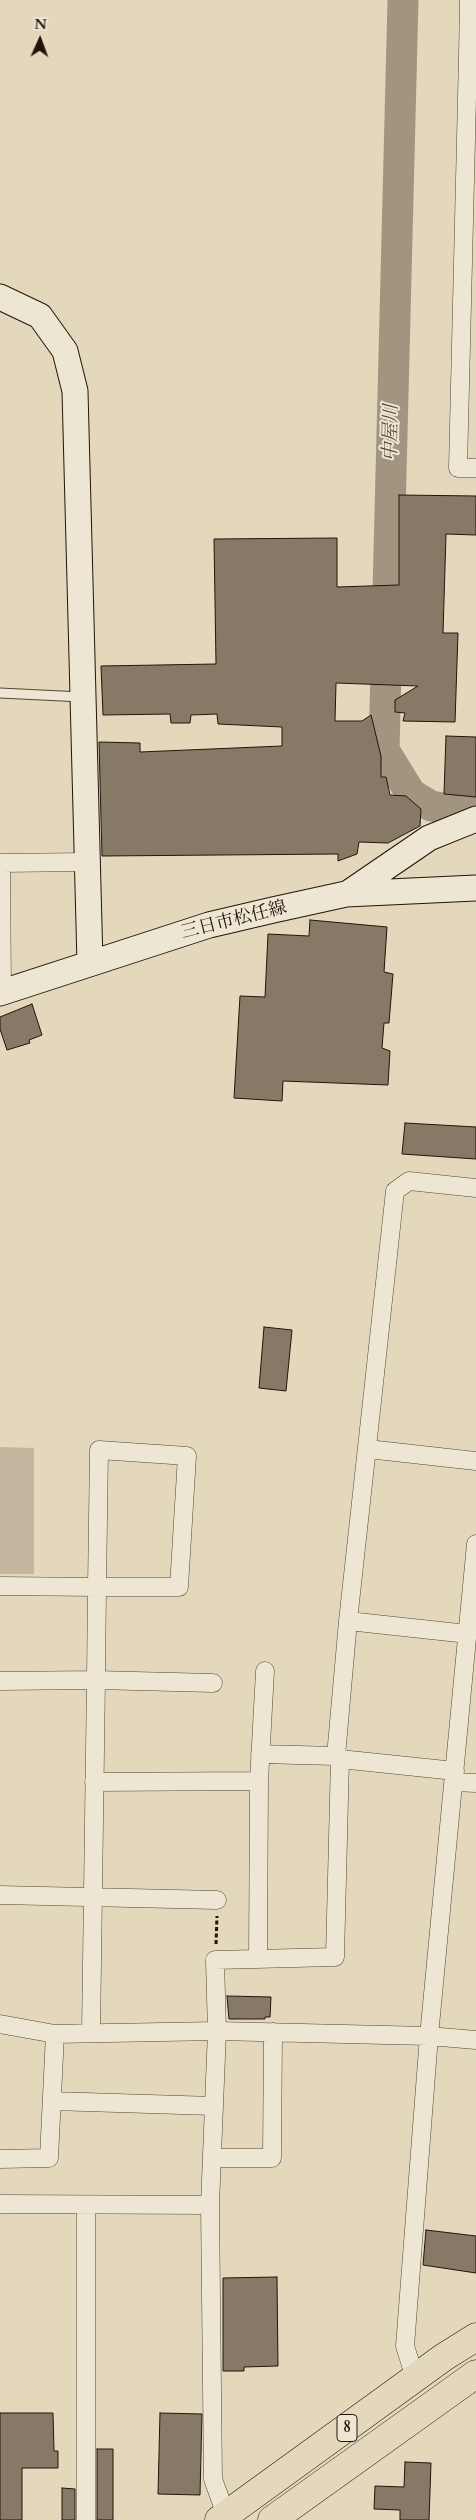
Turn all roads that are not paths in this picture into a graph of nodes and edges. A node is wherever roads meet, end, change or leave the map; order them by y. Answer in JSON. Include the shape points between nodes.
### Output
{"nodes":[{"id":1,"x":469,"y":0,"type":"edge"},
{"id":2,"x":472,"y":56,"type":"edge"},
{"id":3,"x":0,"y":296,"type":"edge"},
{"id":4,"x":476,"y":468,"type":"edge"},
{"id":5,"x":0,"y":692,"type":"edge"},
{"id":6,"x":82,"y":697,"type":"junction"},
{"id":7,"x":476,"y":819,"type":"edge"},
{"id":8,"x":87,"y":862,"type":"junction"},
{"id":9,"x":476,"y":888,"type":"edge"},
{"id":10,"x":346,"y":894,"type":"junction"},
{"id":11,"x":90,"y":963,"type":"junction"},
{"id":12,"x":1,"y":992,"type":"edge"},
{"id":13,"x":476,"y":1188,"type":"edge"},
{"id":14,"x":368,"y":1449,"type":"junction"},
{"id":15,"x":476,"y":1461,"type":"edge"},
{"id":16,"x":476,"y":1544,"type":"edge"},
{"id":17,"x":0,"y":1586,"type":"edge"},
{"id":18,"x":96,"y":1587,"type":"junction"},
{"id":19,"x":348,"y":1621,"type":"junction"},
{"id":20,"x":468,"y":1634,"type":"junction"},
{"id":21,"x":265,"y":1671,"type":"dead end"},
{"id":22,"x":96,"y":1680,"type":"junction"},
{"id":23,"x":0,"y":1681,"type":"edge"},
{"id":24,"x":213,"y":1683,"type":"dead end"},
{"id":25,"x":260,"y":1754,"type":"junction"},
{"id":26,"x":338,"y":1758,"type":"junction"},
{"id":27,"x":455,"y":1776,"type":"junction"},
{"id":28,"x":259,"y":1781,"type":"junction"},
{"id":29,"x":94,"y":1782,"type":"junction"},
{"id":30,"x":476,"y":1783,"type":"edge"},
{"id":31,"x":0,"y":1896,"type":"edge"},
{"id":32,"x":93,"y":1897,"type":"junction"},
{"id":33,"x":217,"y":1900,"type":"road end"},
{"id":34,"x":258,"y":1959,"type":"junction"},
{"id":35,"x":0,"y":2024,"type":"edge"},
{"id":36,"x":216,"y":2031,"type":"junction"},
{"id":37,"x":273,"y":2032,"type":"junction"},
{"id":38,"x":92,"y":2033,"type":"junction"},
{"id":39,"x":55,"y":2034,"type":"junction"},
{"id":40,"x":429,"y":2036,"type":"junction"},
{"id":41,"x":476,"y":2040,"type":"edge"},
{"id":42,"x":52,"y":2101,"type":"junction"},
{"id":43,"x":214,"y":2106,"type":"junction"},
{"id":44,"x":212,"y":2158,"type":"junction"},
{"id":45,"x":0,"y":2159,"type":"edge"},
{"id":46,"x":0,"y":2204,"type":"edge"},
{"id":47,"x":86,"y":2205,"type":"junction"},
{"id":48,"x":210,"y":2205,"type":"junction"},
{"id":49,"x":476,"y":2337,"type":"edge"},
{"id":50,"x":476,"y":2374,"type":"edge"},
{"id":51,"x":416,"y":2378,"type":"junction"},
{"id":52,"x":222,"y":2517,"type":"edge"},
{"id":53,"x":86,"y":2520,"type":"edge"},
{"id":54,"x":272,"y":2520,"type":"edge"}],
"edges":[{"from":1,"to":2,"type":"street"},
{"from":2,"to":4,"type":"street","via":[[458,468]]},
{"from":3,"to":6,"type":"street","via":[[40,316],[65,351],[75,391]]},
{"from":5,"to":6,"type":"lane"},
{"from":6,"to":8,"type":"street"},
{"from":7,"to":10,"type":"street","via":[[429,838]]},
{"from":8,"to":11,"type":"street"},
{"from":8,"to":12,"type":"street","via":[[1,864]]},
{"from":9,"to":10,"type":"street","name":"三日市松任線"},
{"from":10,"to":11,"type":"street","name":"三日市松任線","via":[[209,925]]},
{"from":11,"to":12,"type":"street","name":"三日市松任線"},
{"from":13,"to":14,"type":"street","via":[[409,1181],[396,1191]]},
{"from":14,"to":15,"type":"street"},
{"from":14,"to":19,"type":"street"},
{"from":16,"to":20,"type":"street"},
{"from":17,"to":18,"type":"street"},
{"from":18,"to":18,"type":"street","via":[[179,1587],[187,1456],[99,1450]]},
{"from":18,"to":22,"type":"street"},
{"from":19,"to":20,"type":"street"},
{"from":19,"to":26,"type":"street"},
{"from":20,"to":27,"type":"street"},
{"from":21,"to":25,"type":"street"},
{"from":22,"to":23,"type":"street"},
{"from":22,"to":24,"type":"street"},
{"from":22,"to":29,"type":"street"},
{"from":25,"to":26,"type":"street"},
{"from":25,"to":28,"type":"street"},
{"from":26,"to":27,"type":"street"},
{"from":26,"to":34,"type":"street","via":[[335,1957]]},
{"from":27,"to":30,"type":"street"},
{"from":27,"to":40,"type":"street"},
{"from":28,"to":29,"type":"street"},
{"from":28,"to":34,"type":"street"},
{"from":29,"to":32,"type":"street"},
{"from":31,"to":32,"type":"street"},
{"from":32,"to":33,"type":"street"},
{"from":32,"to":38,"type":"street"},
{"from":34,"to":36,"type":"street","via":[[215,1960]]},
{"from":35,"to":39,"type":"street"},
{"from":36,"to":37,"type":"street"},
{"from":36,"to":38,"type":"street"},
{"from":36,"to":43,"type":"street"},
{"from":37,"to":40,"type":"street"},
{"from":37,"to":44,"type":"street","via":[[272,2158]]},
{"from":38,"to":39,"type":"street"},
{"from":39,"to":42,"type":"street"},
{"from":40,"to":41,"type":"street"},
{"from":40,"to":51,"type":"street","via":[[405,2346]]},
{"from":42,"to":43,"type":"street"},
{"from":42,"to":45,"type":"street","via":[[49,2158]]},
{"from":43,"to":44,"type":"street"},
{"from":44,"to":48,"type":"street"},
{"from":46,"to":47,"type":"street"},
{"from":47,"to":48,"type":"street"},
{"from":47,"to":53,"type":"street"},
{"from":48,"to":52,"type":"street","via":[[213,2479]]},
{"from":49,"to":51,"type":"highway","number":"8"},
{"from":50,"to":54,"type":"highway","number":"8"},
{"from":51,"to":52,"type":"highway","number":"8"}]}
